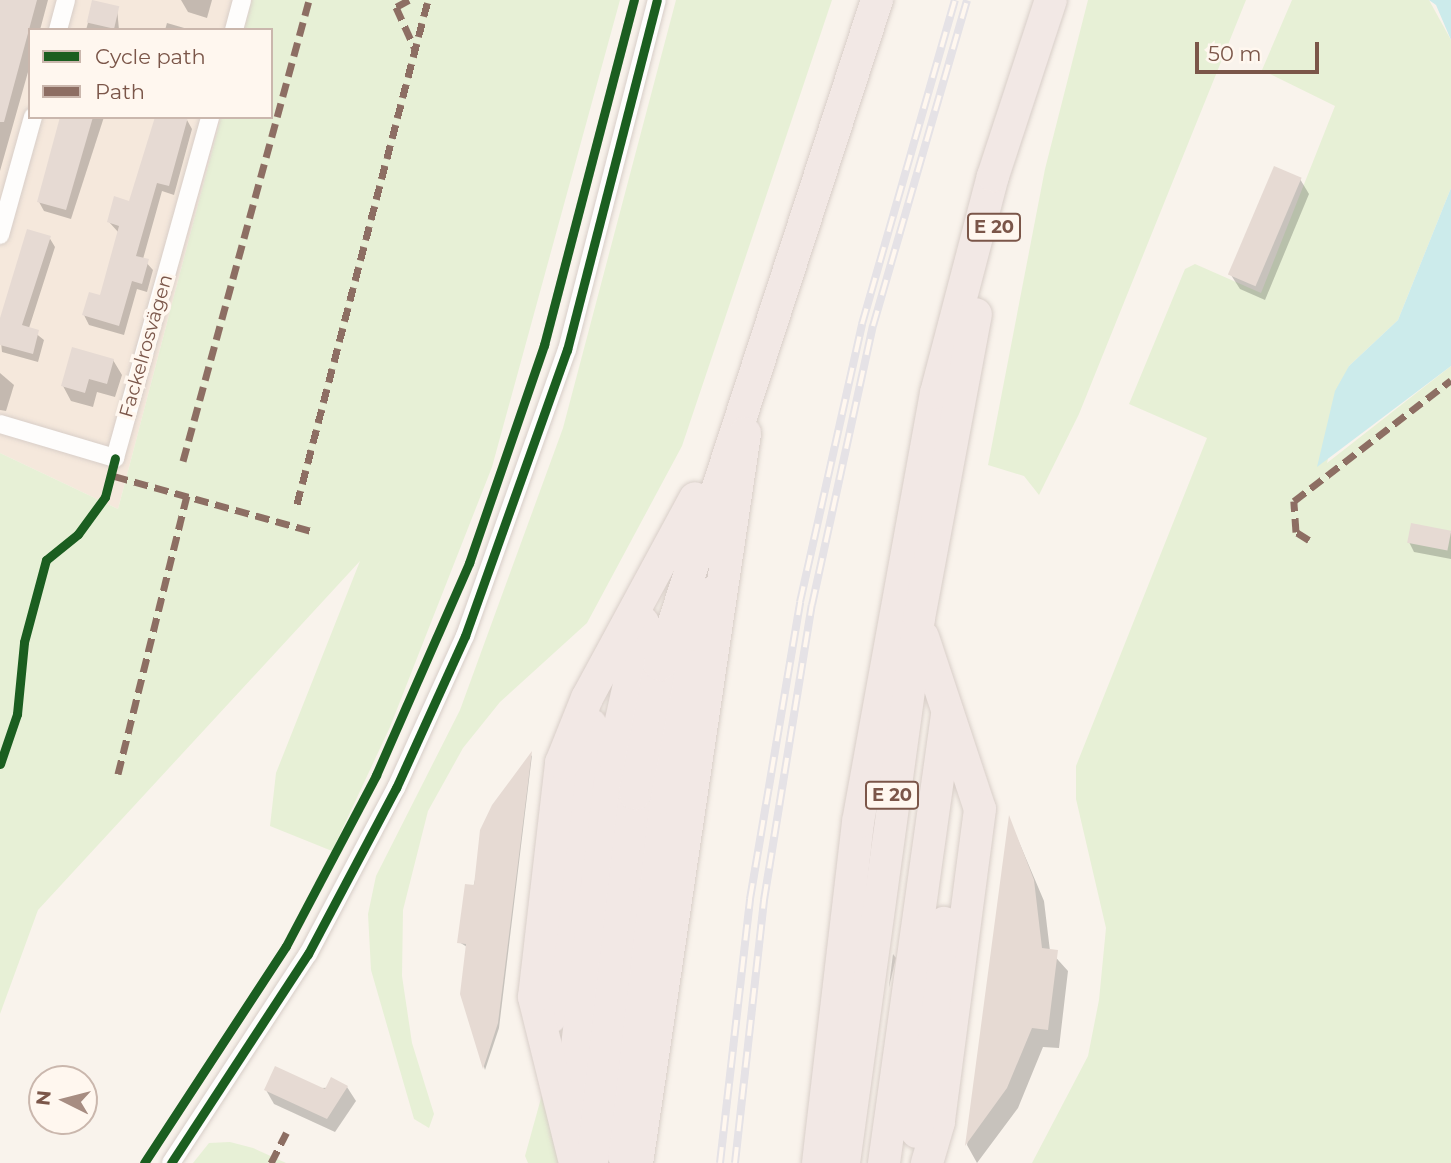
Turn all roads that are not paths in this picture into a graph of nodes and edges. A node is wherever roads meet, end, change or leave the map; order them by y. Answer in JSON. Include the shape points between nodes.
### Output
{"nodes":[{"id":1,"x":66,"y":0,"type":"edge"},
{"id":2,"x":242,"y":0,"type":"edge"},
{"id":3,"x":657,"y":0,"type":"edge"},
{"id":4,"x":877,"y":0,"type":"edge"},
{"id":5,"x":1052,"y":0,"type":"edge"},
{"id":6,"x":59,"y":28,"type":"edge"},
{"id":7,"x":235,"y":28,"type":"edge"},
{"id":8,"x":32,"y":119,"type":"edge"},
{"id":9,"x":209,"y":119,"type":"edge"},
{"id":10,"x":0,"y":235,"type":"edge"},
{"id":11,"x":753,"y":373,"type":"junction"},
{"id":12,"x":0,"y":424,"type":"edge"},
{"id":13,"x":708,"y":559,"type":"junction"},
{"id":14,"x":659,"y":570,"type":"junction"},
{"id":15,"x":906,"y":616,"type":"junction"},
{"id":16,"x":631,"y":619,"type":"junction"},
{"id":17,"x":926,"y":658,"type":"junction"},
{"id":18,"x":958,"y":737,"type":"junction"},
{"id":19,"x":899,"y":851,"type":"junction"},
{"id":20,"x":913,"y":890,"type":"junction"},
{"id":21,"x":557,"y":1094,"type":"junction"},
{"id":22,"x":567,"y":1131,"type":"junction"},
{"id":23,"x":171,"y":1163,"type":"edge"},
{"id":24,"x":577,"y":1163,"type":"edge"},
{"id":25,"x":592,"y":1163,"type":"edge"},
{"id":26,"x":630,"y":1163,"type":"edge"},
{"id":27,"x":805,"y":1163,"type":"edge"},
{"id":28,"x":818,"y":1163,"type":"edge"},
{"id":29,"x":830,"y":1163,"type":"edge"},
{"id":30,"x":844,"y":1163,"type":"edge"},
{"id":31,"x":858,"y":1163,"type":"edge"},
{"id":32,"x":871,"y":1163,"type":"edge"},
{"id":33,"x":884,"y":1163,"type":"edge"},
{"id":34,"x":898,"y":1163,"type":"edge"},
{"id":35,"x":913,"y":1163,"type":"edge"},
{"id":36,"x":927,"y":1163,"type":"edge"}],
"edges":[{"from":1,"to":6,"type":"street"},
{"from":2,"to":7,"type":"street"},
{"from":3,"to":23,"type":"street","via":[[567,350],[466,636],[396,788],[307,954]]},
{"from":4,"to":11,"type":"highway"},
{"from":5,"to":15,"type":"highway","number":"E 20","via":[[992,176],[958,305]]},
{"from":8,"to":10,"type":"street"},
{"from":9,"to":12,"type":"street","name":"Fackelrosvägen","via":[[115,458]]},
{"from":11,"to":13,"type":"highway","via":[[742,481]]},
{"from":11,"to":14,"type":"highway"},
{"from":13,"to":24,"type":"highway","via":[[658,626],[633,725]]},
{"from":13,"to":25,"type":"highway","via":[[640,760]]},
{"from":13,"to":26,"type":"highway"},
{"from":14,"to":16,"type":"highway"},
{"from":14,"to":22,"type":"highway","via":[[612,756]]},
{"from":15,"to":17,"type":"highway","number":"E 20"},
{"from":15,"to":27,"type":"highway","number":"E 20","via":[[844,820]]},
{"from":15,"to":28,"type":"highway","number":"E 20","via":[[856,834]]},
{"from":15,"to":29,"type":"highway","number":"E 20","via":[[873,824]]},
{"from":15,"to":30,"type":"highway","number":"E 20"},
{"from":16,"to":21,"type":"highway","via":[[594,788]]},
{"from":16,"to":21,"type":"highway","via":[[573,725],[558,783],[534,969]]},
{"from":17,"to":18,"type":"highway","number":"E 20"},
{"from":17,"to":19,"type":"highway","number":"E 20"},
{"from":18,"to":20,"type":"highway","number":"E 20"},
{"from":18,"to":34,"type":"highway","number":"E 20"},
{"from":18,"to":35,"type":"highway","number":"E 20"},
{"from":18,"to":36,"type":"highway","number":"E 20","via":[[979,798],[978,828],[939,1122]]},
{"from":19,"to":20,"type":"highway","number":"E 20"},
{"from":19,"to":31,"type":"highway","number":"E 20"},
{"from":20,"to":32,"type":"highway","number":"E 20"},
{"from":20,"to":33,"type":"highway","number":"E 20"},
{"from":21,"to":22,"type":"highway"},
{"from":22,"to":24,"type":"highway"}]}
